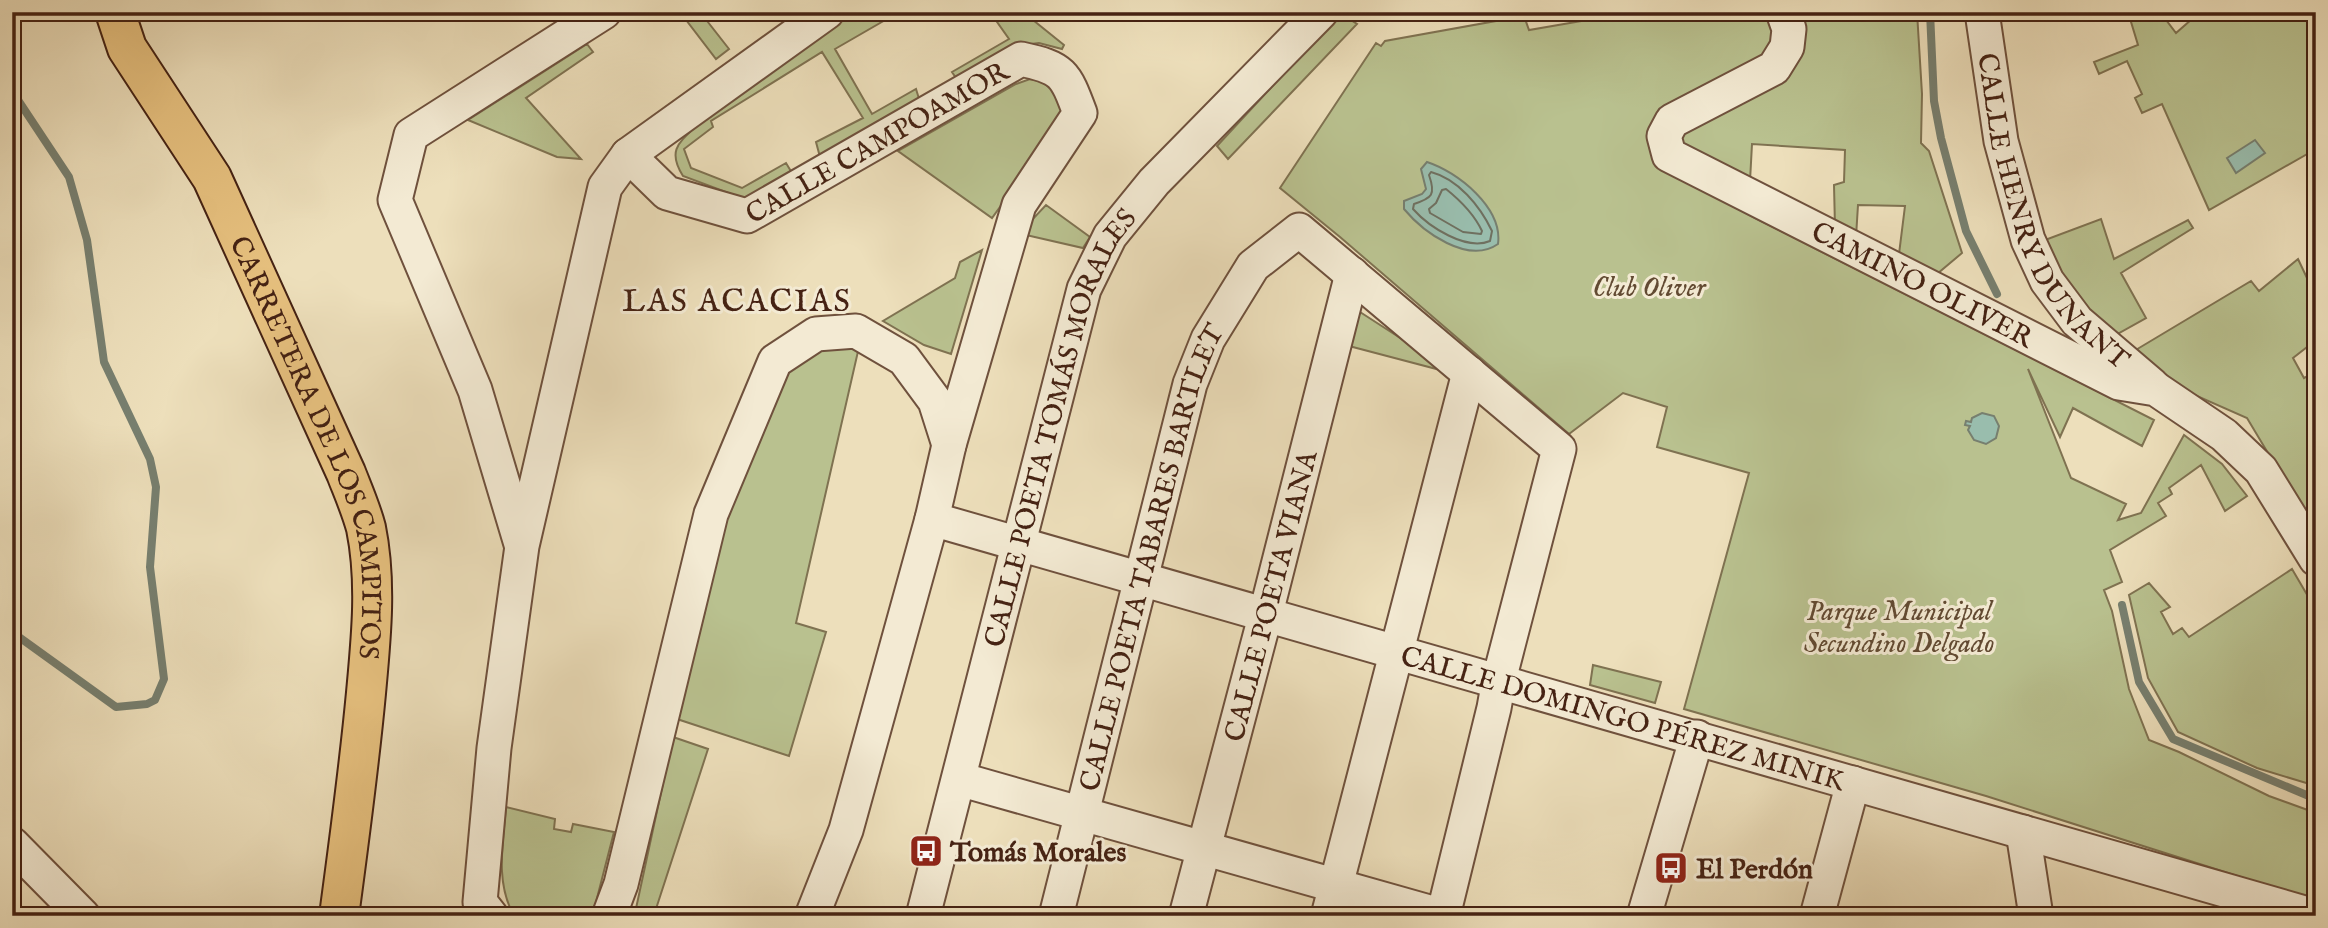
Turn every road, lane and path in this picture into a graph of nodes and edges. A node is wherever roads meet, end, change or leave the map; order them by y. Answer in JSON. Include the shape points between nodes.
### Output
{"nodes":[{"id":1,"x":115,"y":12,"type":"edge"},
{"id":2,"x":604,"y":12,"type":"edge"},
{"id":3,"x":827,"y":12,"type":"edge"},
{"id":4,"x":1321,"y":12,"type":"edge"},
{"id":5,"x":1783,"y":12,"type":"edge"},
{"id":6,"x":1991,"y":16,"type":"edge"},
{"id":7,"x":628,"y":155,"type":"junction"},
{"id":8,"x":1352,"y":274,"type":"junction"},
{"id":9,"x":904,"y":359,"type":"junction"},
{"id":10,"x":973,"y":361,"type":"junction"},
{"id":11,"x":1469,"y":373,"type":"junction"},
{"id":12,"x":2156,"y":389,"type":"junction"},
{"id":13,"x":948,"y":445,"type":"junction"},
{"id":14,"x":932,"y":519,"type":"junction"},
{"id":15,"x":1017,"y":542,"type":"junction"},
{"id":16,"x":522,"y":546,"type":"junction"},
{"id":17,"x":2314,"y":553,"type":"edge"},
{"id":18,"x":1141,"y":577,"type":"junction"},
{"id":19,"x":1266,"y":613,"type":"junction"},
{"id":20,"x":1397,"y":651,"type":"junction"},
{"id":21,"x":1499,"y":680,"type":"junction"},
{"id":22,"x":1697,"y":737,"type":"junction"},
{"id":23,"x":959,"y":779,"type":"junction"},
{"id":24,"x":1853,"y":783,"type":"junction"},
{"id":25,"x":1081,"y":813,"type":"junction"},
{"id":26,"x":2023,"y":832,"type":"junction"},
{"id":27,"x":12,"y":844,"type":"edge"},
{"id":28,"x":1204,"y":848,"type":"junction"},
{"id":29,"x":1331,"y":901,"type":"edge"},
{"id":30,"x":83,"y":916,"type":"edge"},
{"id":31,"x":339,"y":916,"type":"edge"},
{"id":32,"x":491,"y":916,"type":"edge"},
{"id":33,"x":609,"y":916,"type":"edge"},
{"id":34,"x":812,"y":916,"type":"edge"},
{"id":35,"x":923,"y":916,"type":"edge"},
{"id":36,"x":1056,"y":916,"type":"edge"},
{"id":37,"x":1186,"y":916,"type":"edge"},
{"id":38,"x":1443,"y":916,"type":"edge"},
{"id":39,"x":1644,"y":916,"type":"edge"},
{"id":40,"x":1817,"y":916,"type":"edge"},
{"id":41,"x":2036,"y":916,"type":"edge"},
{"id":42,"x":2315,"y":916,"type":"edge"}],
"edges":[{"from":1,"to":31,"type":"main road","name":"CARRETERA DE LOS CAMPITOS","via":[[127,48],[212,178],[364,520],[372,582],[369,659]]},
{"from":2,"to":16,"type":"street","via":[[411,135],[396,200],[475,390]]},
{"from":3,"to":7,"type":"street"},
{"from":4,"to":15,"type":"street","name":"CALLE POETA TOMÁS MORALES","via":[[1154,182],[1110,236],[1084,289]]},
{"from":5,"to":12,"type":"street","name":"CAMINO OLIVER","via":[[1789,29],[1787,47],[1774,68],[1672,121],[1664,136],[1669,155],[2119,383]]},
{"from":6,"to":12,"type":"street","name":"CALLE HENRY DUNANT","via":[[2001,141],[2028,240],[2047,281],[2077,321]]},
{"from":7,"to":10,"type":"street","name":"CALLE CAMPOAMOR","via":[[667,193],[747,216],[1021,59],[1048,65],[1068,82],[1080,113],[1019,205]]},
{"from":7,"to":16,"type":"street","via":[[605,187]]},
{"from":8,"to":11,"type":"street"},
{"from":8,"to":18,"type":"street","name":"CALLE POETA TABARES BARTLET","via":[[1299,230],[1253,266],[1208,339],[1190,384]]},
{"from":8,"to":19,"type":"street","name":"CALLE POETA VIANA"},
{"from":9,"to":10,"type":"street","via":[[941,370]]},
{"from":9,"to":13,"type":"street","via":[[935,401]]},
{"from":9,"to":33,"type":"street","via":[[856,331],[816,334],[775,361],[711,513],[621,884]]},
{"from":10,"to":13,"type":"street","name":"CALLE CAMPOAMOR"},
{"from":11,"to":20,"type":"street"},
{"from":11,"to":21,"type":"street","via":[[1559,449]]},
{"from":12,"to":17,"type":"street","name":"CAMINO OLIVER","via":[[2224,435],[2260,470]]},
{"from":13,"to":14,"type":"street","name":"CALLE CAMPOAMOR"},
{"from":14,"to":15,"type":"street","name":"CALLE DOMINGO PÉREZ MINIK"},
{"from":14,"to":34,"type":"street","name":"CALLE CAMPOAMOR","via":[[846,830]]},
{"from":15,"to":18,"type":"street","name":"CALLE DOMINGO PÉREZ MINIK"},
{"from":15,"to":23,"type":"street","name":"CALLE POETA TOMÁS MORALES"},
{"from":16,"to":32,"type":"street","via":[[494,748],[481,889],[480,902]]},
{"from":18,"to":19,"type":"street","name":"CALLE DOMINGO PÉREZ MINIK"},
{"from":18,"to":25,"type":"street","name":"CALLE POETA TABARES BARTLET"},
{"from":19,"to":20,"type":"street","name":"CALLE DOMINGO PÉREZ MINIK"},
{"from":19,"to":28,"type":"street","name":"CALLE POETA VIANA"},
{"from":20,"to":21,"type":"street","name":"CALLE DOMINGO PÉREZ MINIK"},
{"from":20,"to":29,"type":"street"},
{"from":21,"to":22,"type":"street","name":"CALLE DOMINGO PÉREZ MINIK"},
{"from":21,"to":38,"type":"street"},
{"from":22,"to":24,"type":"street","name":"CALLE DOMINGO PÉREZ MINIK"},
{"from":22,"to":39,"type":"street"},
{"from":23,"to":25,"type":"street"},
{"from":23,"to":35,"type":"street","name":"CALLE POETA TOMÁS MORALES"},
{"from":24,"to":26,"type":"street","name":"CALLE DOMINGO PÉREZ MINIK"},
{"from":24,"to":40,"type":"street"},
{"from":25,"to":28,"type":"street"},
{"from":25,"to":36,"type":"street","name":"CALLE POETA TABARES BARTLET"},
{"from":26,"to":41,"type":"street"},
{"from":26,"to":42,"type":"street","name":"CALLE DOMINGO PÉREZ MINIK"},
{"from":27,"to":30,"type":"street"},
{"from":28,"to":29,"type":"street"},
{"from":28,"to":37,"type":"street","name":"CALLE POETA VIANA"},
{"from":29,"to":38,"type":"street"}]}
